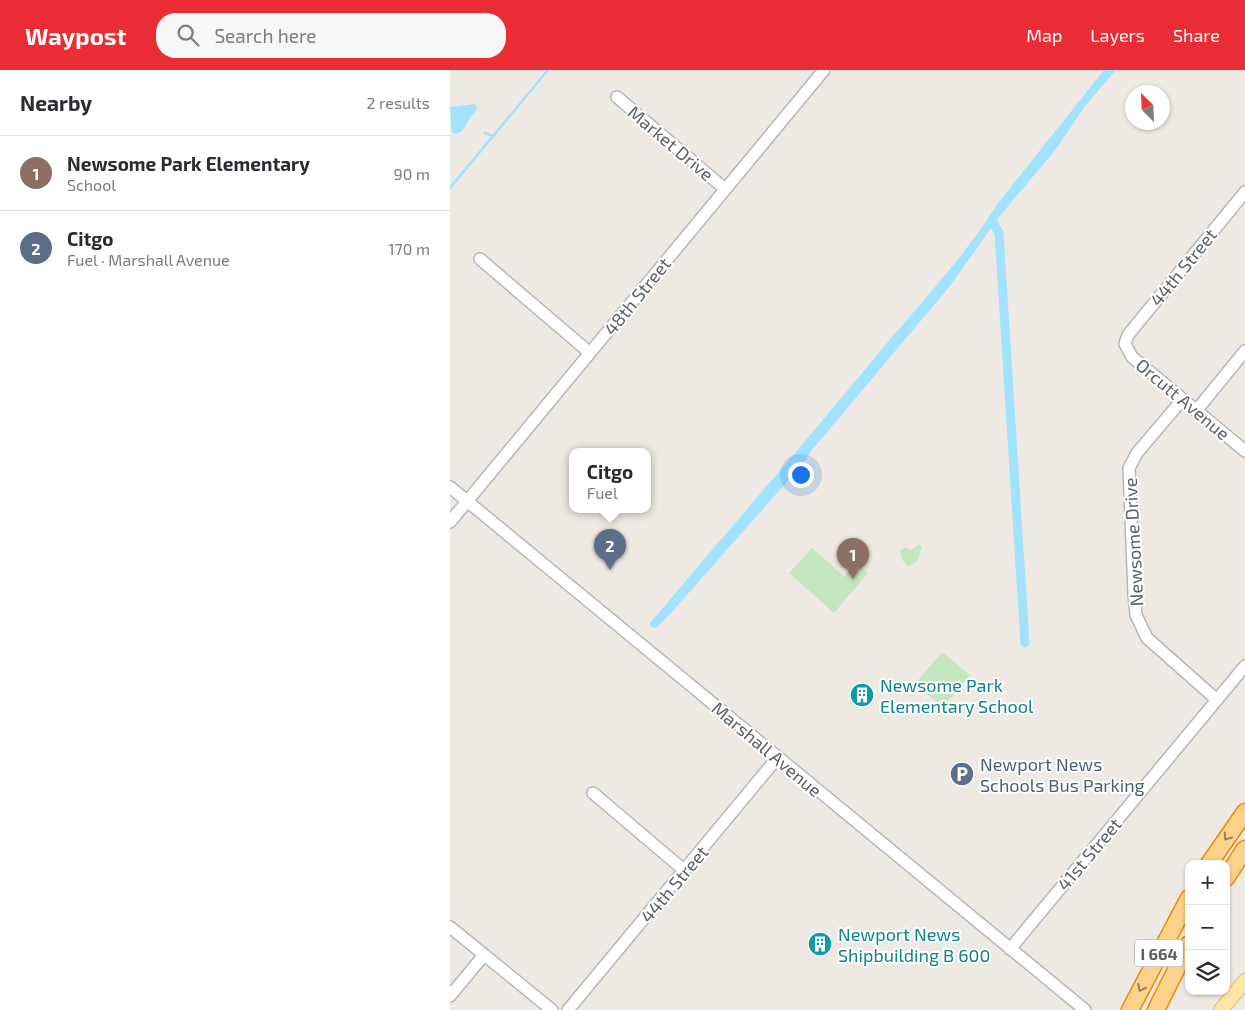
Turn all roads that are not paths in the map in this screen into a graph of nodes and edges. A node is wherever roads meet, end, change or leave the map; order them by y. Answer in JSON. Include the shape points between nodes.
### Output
{"nodes":[{"id":1,"x":824,"y":70,"type":"edge"},
{"id":2,"x":617,"y":97,"type":"dead end"},
{"id":3,"x":725,"y":189,"type":"junction"},
{"id":4,"x":1245,"y":192,"type":"edge"},
{"id":5,"x":480,"y":259,"type":"dead end"},
{"id":6,"x":1125,"y":344,"type":"joint"},
{"id":7,"x":1245,"y":350,"type":"edge"},
{"id":8,"x":590,"y":353,"type":"junction"},
{"id":9,"x":1182,"y":400,"type":"junction"},
{"id":10,"x":1196,"y":411,"type":"junction"},
{"id":11,"x":1245,"y":451,"type":"edge"},
{"id":12,"x":450,"y":487,"type":"edge"},
{"id":13,"x":468,"y":501,"type":"junction"},
{"id":14,"x":450,"y":522,"type":"edge"},
{"id":15,"x":1245,"y":666,"type":"edge"},
{"id":16,"x":1217,"y":700,"type":"junction"},
{"id":17,"x":778,"y":757,"type":"junction"},
{"id":18,"x":593,"y":793,"type":"dead end"},
{"id":19,"x":1245,"y":812,"type":"edge"},
{"id":20,"x":1245,"y":849,"type":"edge"},
{"id":21,"x":1213,"y":860,"type":"edge"},
{"id":22,"x":685,"y":871,"type":"junction"},
{"id":23,"x":1230,"y":872,"type":"edge"},
{"id":24,"x":1185,"y":905,"type":"edge"},
{"id":25,"x":450,"y":927,"type":"edge"},
{"id":26,"x":1010,"y":949,"type":"junction"},
{"id":27,"x":1186,"y":950,"type":"edge"},
{"id":28,"x":484,"y":955,"type":"junction"},
{"id":29,"x":1245,"y":981,"type":"edge"},
{"id":30,"x":450,"y":996,"type":"edge"},
{"id":31,"x":552,"y":1010,"type":"edge"},
{"id":32,"x":568,"y":1010,"type":"edge"},
{"id":33,"x":1085,"y":1010,"type":"edge"},
{"id":34,"x":1131,"y":1010,"type":"edge"},
{"id":35,"x":1156,"y":1010,"type":"edge"},
{"id":36,"x":1221,"y":1010,"type":"edge"}],
"edges":[{"from":1,"to":3,"type":"street","name":"48th Street"},
{"from":2,"to":3,"type":"street","name":"Market Drive"},
{"from":3,"to":8,"type":"street","name":"48th Street"},
{"from":4,"to":6,"type":"street","name":"44th Street","via":[[1128,335]]},
{"from":5,"to":8,"type":"street"},
{"from":6,"to":9,"type":"street","name":"Orcutt Avenue","via":[[1128,353]]},
{"from":7,"to":10,"type":"street"},
{"from":8,"to":13,"type":"street","name":"48th Street"},
{"from":9,"to":10,"type":"street","name":"Orcutt Avenue"},
{"from":9,"to":16,"type":"street","name":"Newsome Drive","via":[[1137,453],[1129,468],[1136,615],[1148,638]]},
{"from":10,"to":11,"type":"street","name":"Orcutt Avenue"},
{"from":12,"to":13,"type":"street","name":"Marshall Avenue"},
{"from":13,"to":14,"type":"street","name":"48th Street"},
{"from":13,"to":17,"type":"street","name":"Marshall Avenue"},
{"from":15,"to":16,"type":"street","name":"41st Street"},
{"from":16,"to":26,"type":"street","name":"41st Street"},
{"from":17,"to":22,"type":"street","name":"44th Street"},
{"from":17,"to":26,"type":"street","name":"Marshall Avenue"},
{"from":18,"to":22,"type":"street"},
{"from":19,"to":21,"type":"highway","one_way":true},
{"from":20,"to":23,"type":"highway"},
{"from":22,"to":32,"type":"street","name":"44th Street"},
{"from":24,"to":34,"type":"highway","number":"I 664","one_way":true},
{"from":25,"to":28,"type":"street"},
{"from":26,"to":33,"type":"street","name":"Marshall Avenue"},
{"from":27,"to":35,"type":"highway","number":"I 664"},
{"from":28,"to":30,"type":"street"},
{"from":28,"to":31,"type":"street"},
{"from":29,"to":36,"type":"main road"}]}
